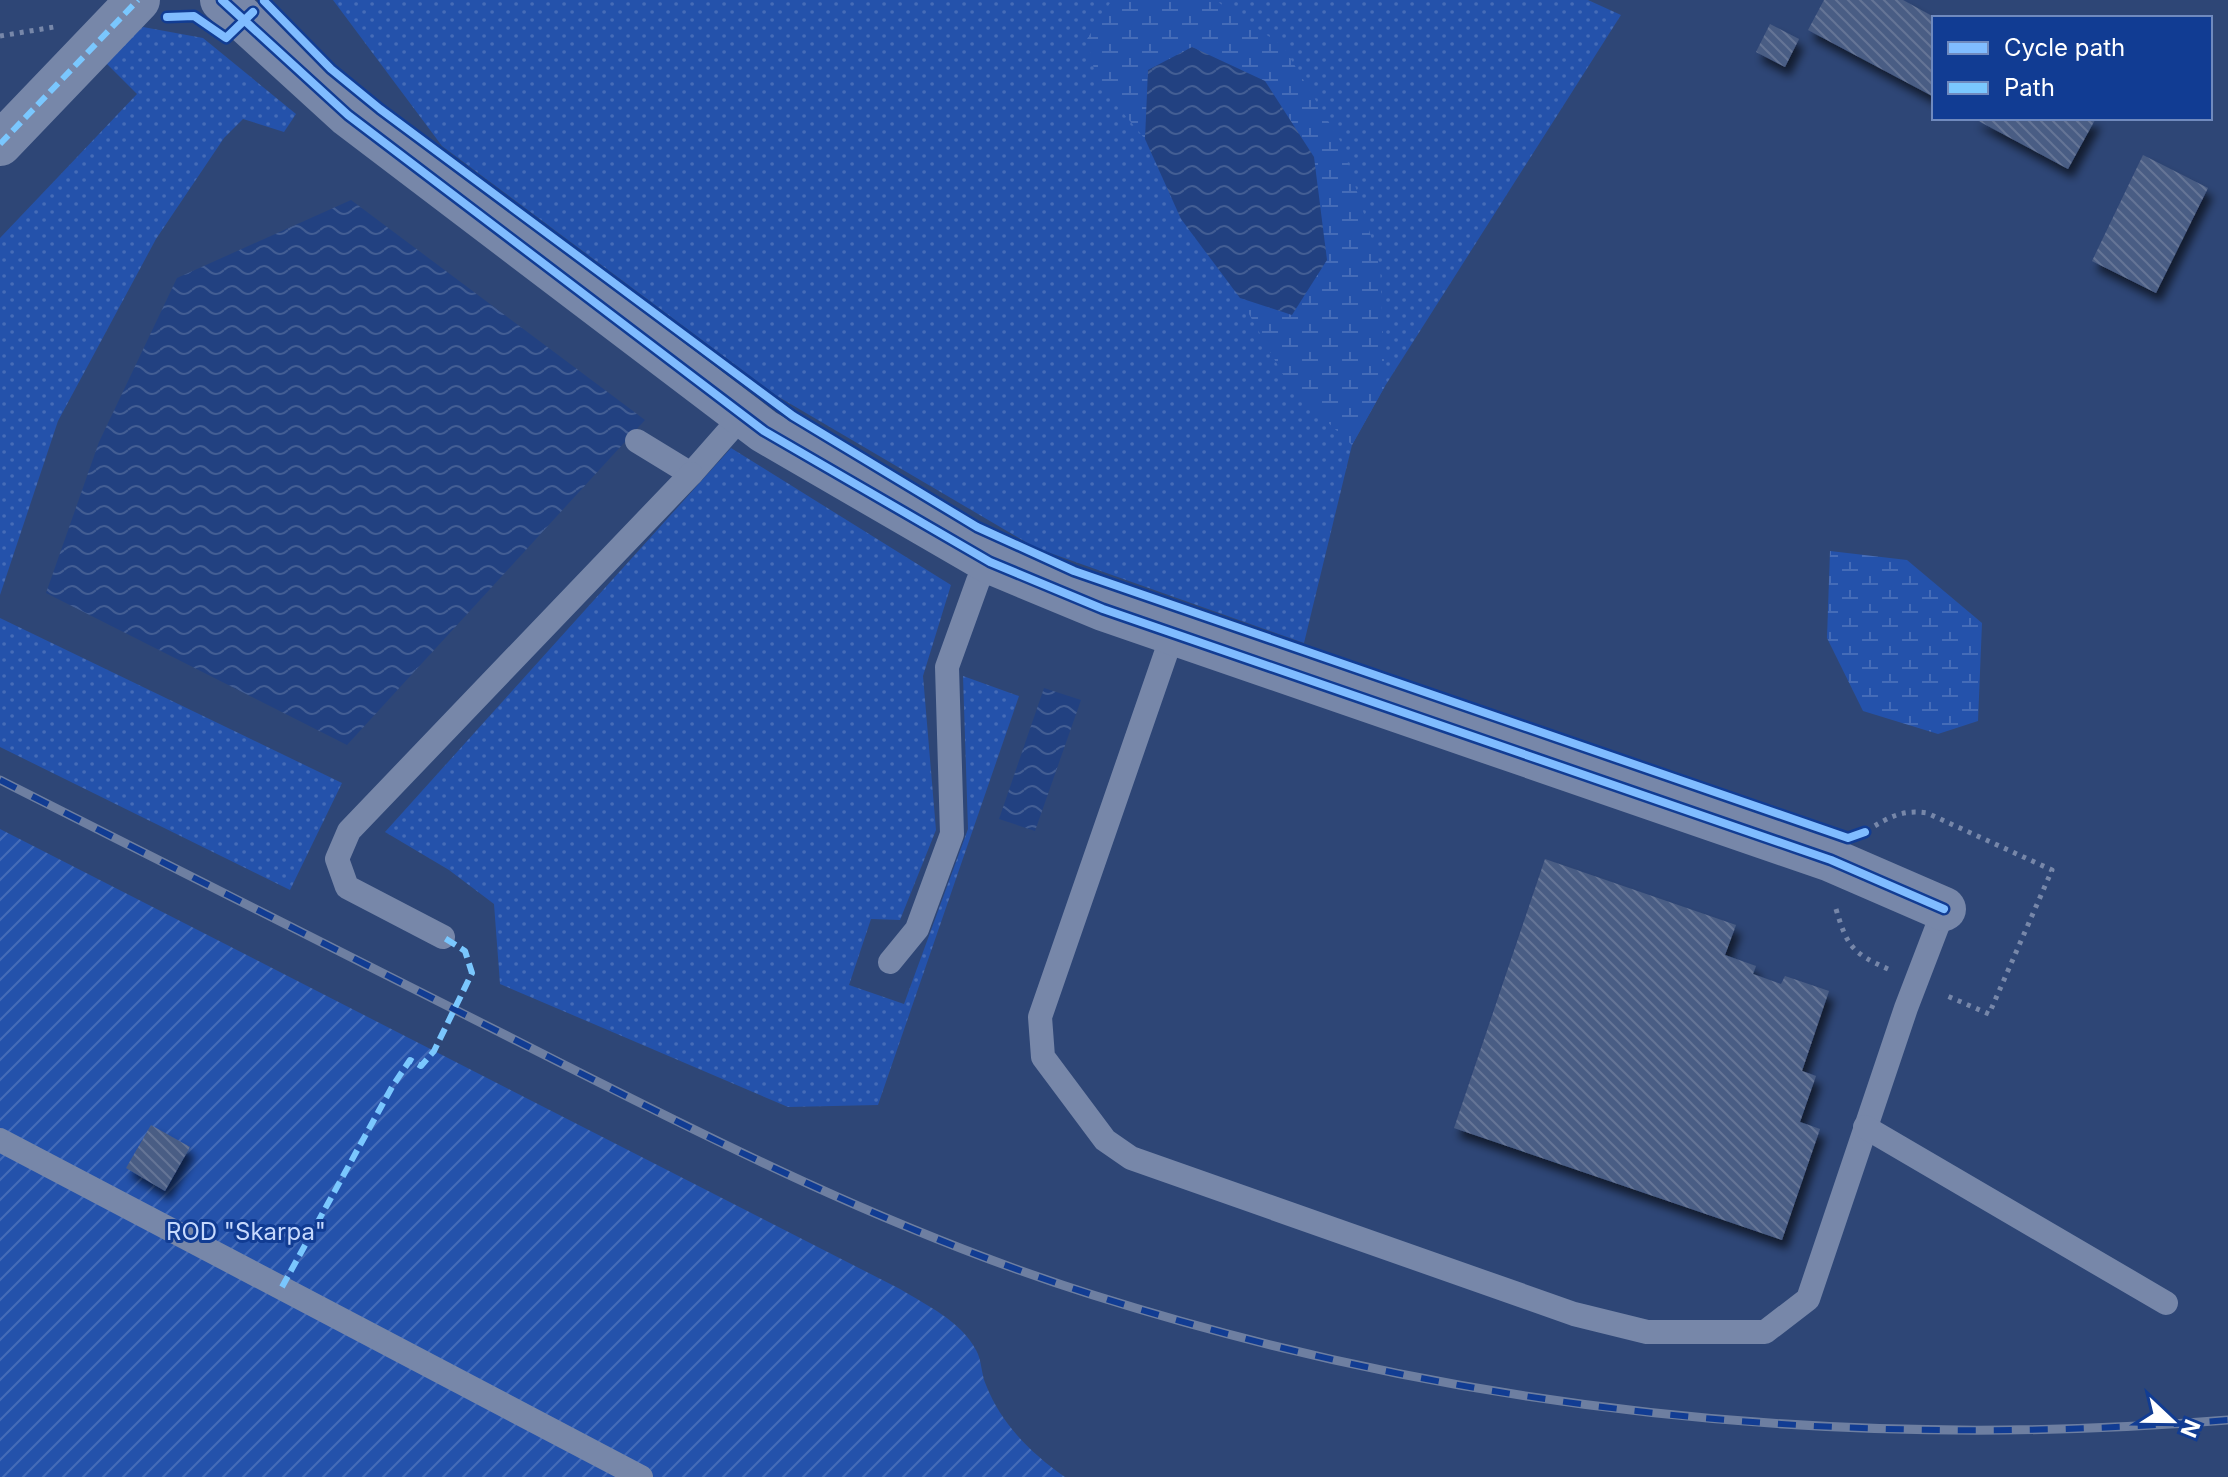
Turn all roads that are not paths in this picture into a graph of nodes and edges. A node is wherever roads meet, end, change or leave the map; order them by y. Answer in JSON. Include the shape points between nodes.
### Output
{"nodes":[{"id":1,"x":138,"y":0,"type":"edge"},
{"id":2,"x":222,"y":0,"type":"edge"},
{"id":3,"x":0,"y":144,"type":"edge"},
{"id":4,"x":743,"y":415,"type":"junction"},
{"id":5,"x":637,"y":441,"type":"dead end"},
{"id":6,"x":691,"y":474,"type":"junction"},
{"id":7,"x":990,"y":562,"type":"junction"},
{"id":8,"x":1173,"y":633,"type":"junction"},
{"id":9,"x":1944,"y":909,"type":"joint"},
{"id":10,"x":443,"y":937,"type":"dead end"},
{"id":11,"x":890,"y":962,"type":"dead end"},
{"id":12,"x":1865,"y":1127,"type":"junction"},
{"id":13,"x":0,"y":1140,"type":"edge"},
{"id":14,"x":2166,"y":1303,"type":"dead end"},
{"id":15,"x":641,"y":1477,"type":"edge"}],
"edges":[{"from":1,"to":3,"type":"street"},
{"from":2,"to":4,"type":"street","via":[[348,115]]},
{"from":4,"to":6,"type":"lane"},
{"from":4,"to":7,"type":"street"},
{"from":5,"to":6,"type":"lane"},
{"from":6,"to":10,"type":"lane","via":[[349,831],[337,859],[347,887]]},
{"from":7,"to":8,"type":"street"},
{"from":7,"to":11,"type":"lane","via":[[947,667],[952,834],[917,929]]},
{"from":8,"to":9,"type":"street","via":[[1831,860]]},
{"from":8,"to":12,"type":"lane","via":[[1040,1017],[1043,1057],[1105,1140],[1131,1158],[1574,1314],[1647,1332],[1765,1332],[1808,1299]]},
{"from":9,"to":12,"type":"lane"},
{"from":12,"to":14,"type":"lane"},
{"from":13,"to":15,"type":"lane"}]}
